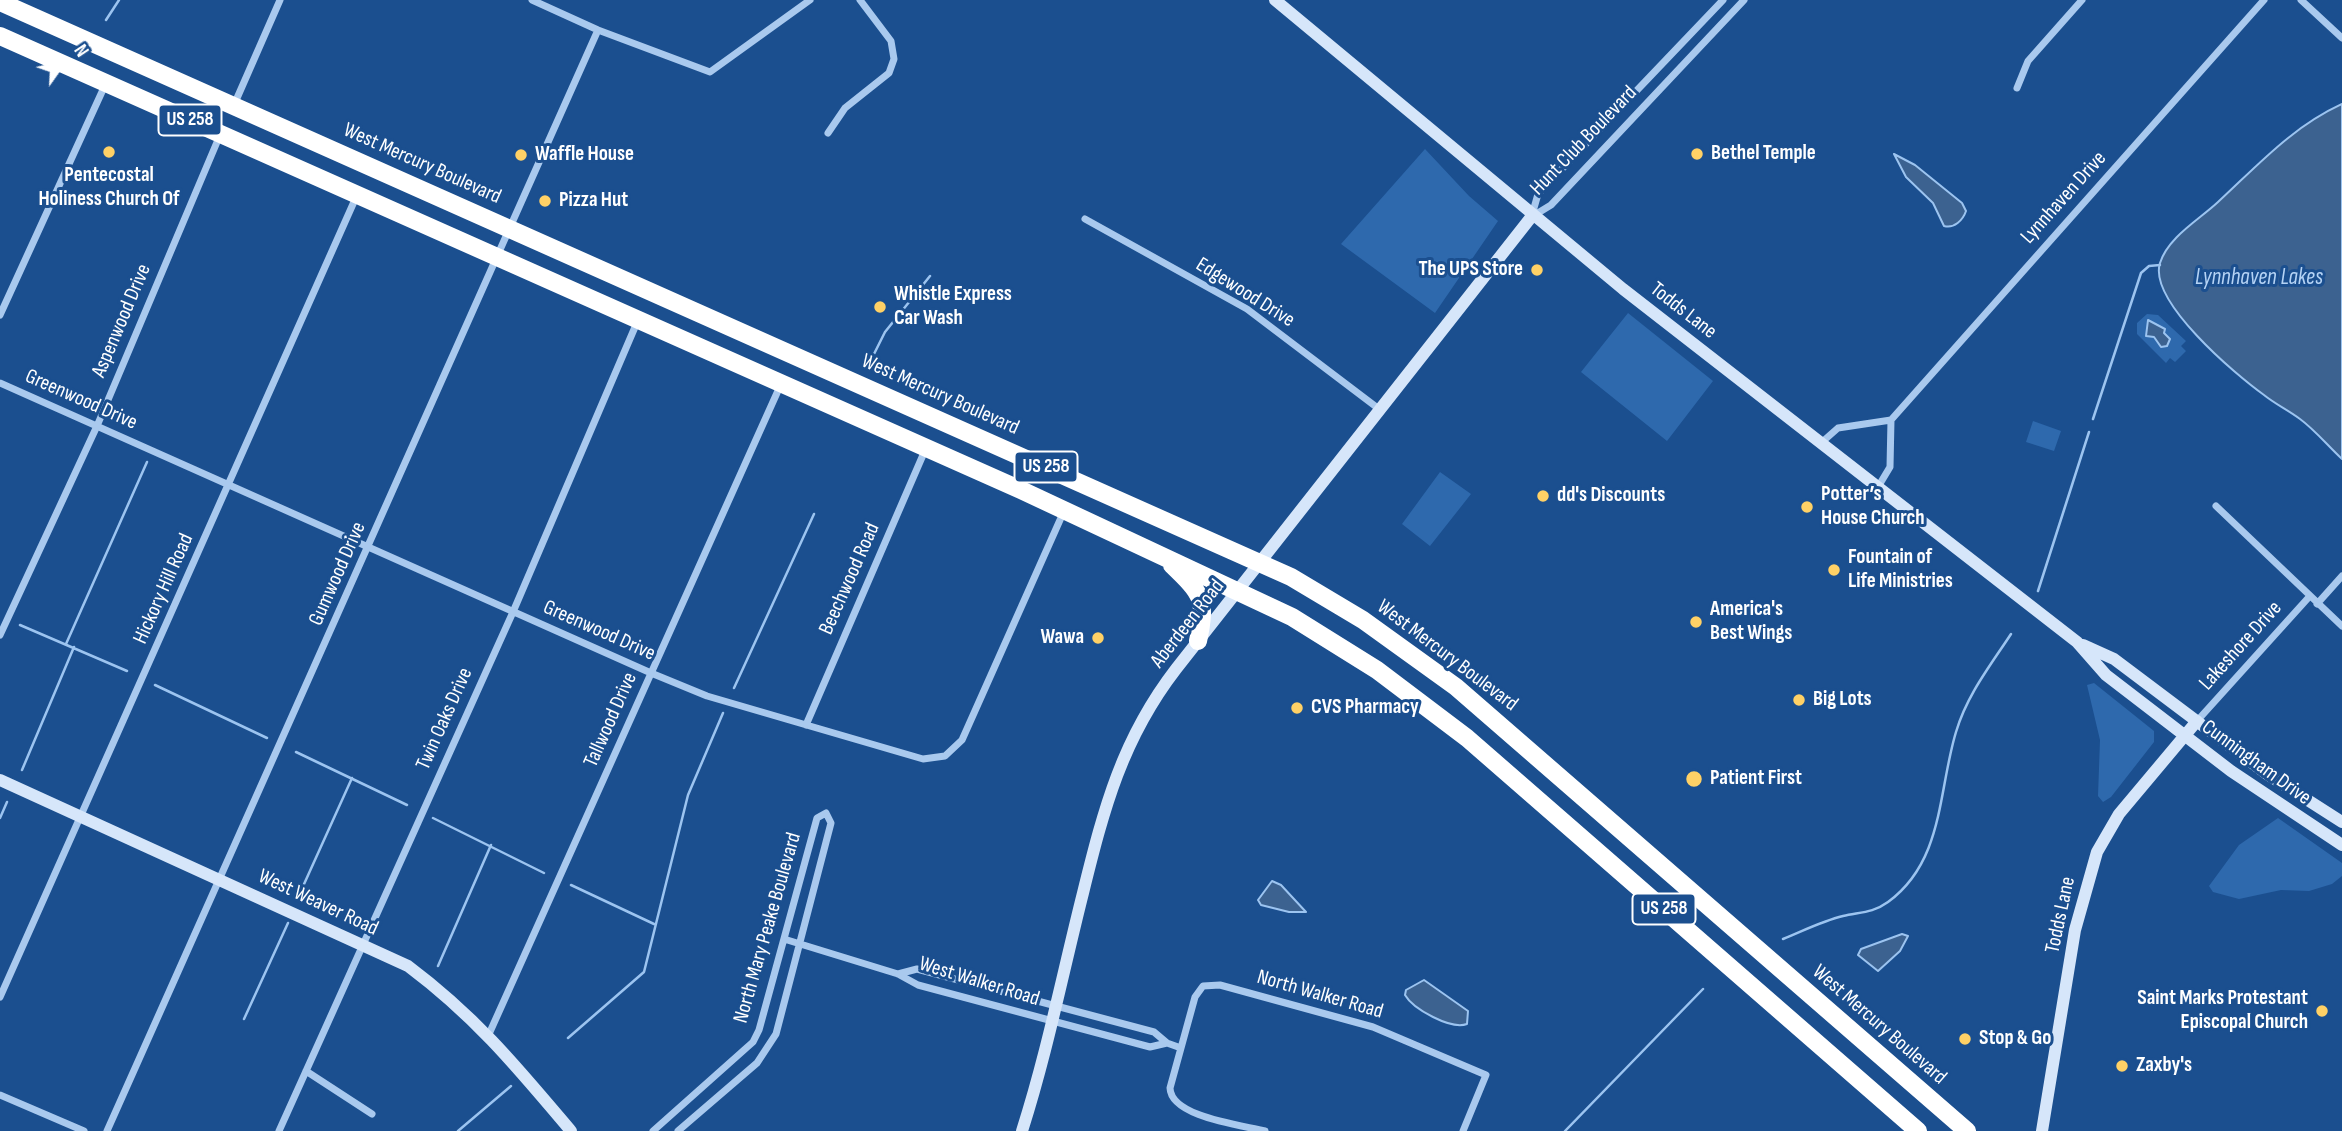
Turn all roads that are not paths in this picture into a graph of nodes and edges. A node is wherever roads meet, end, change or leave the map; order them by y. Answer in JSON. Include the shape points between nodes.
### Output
{"nodes":[{"id":1,"x":280,"y":0,"type":"edge"},
{"id":2,"x":532,"y":0,"type":"edge"},
{"id":3,"x":810,"y":0,"type":"edge"},
{"id":4,"x":860,"y":0,"type":"edge"},
{"id":5,"x":1275,"y":0,"type":"edge"},
{"id":6,"x":1723,"y":0,"type":"edge"},
{"id":7,"x":1744,"y":0,"type":"edge"},
{"id":8,"x":2082,"y":0,"type":"edge"},
{"id":9,"x":2264,"y":0,"type":"edge"},
{"id":10,"x":2301,"y":0,"type":"edge"},
{"id":11,"x":0,"y":2,"type":"edge"},
{"id":12,"x":21,"y":5,"type":"edge"},
{"id":13,"x":598,"y":30,"type":"junction"},
{"id":14,"x":0,"y":36,"type":"edge"},
{"id":15,"x":2342,"y":38,"type":"edge"},
{"id":16,"x":106,"y":83,"type":"junction"},
{"id":17,"x":2017,"y":88,"type":"dead end"},
{"id":18,"x":234,"y":106,"type":"junction"},
{"id":19,"x":828,"y":133,"type":"dead end"},
{"id":20,"x":220,"y":134,"type":"junction"},
{"id":21,"x":357,"y":194,"type":"junction"},
{"id":22,"x":1532,"y":216,"type":"junction"},
{"id":23,"x":1085,"y":219,"type":"dead end"},
{"id":24,"x":509,"y":228,"type":"junction"},
{"id":25,"x":496,"y":257,"type":"junction"},
{"id":26,"x":0,"y":315,"type":"edge"},
{"id":27,"x":639,"y":320,"type":"junction"},
{"id":28,"x":0,"y":383,"type":"edge"},
{"id":29,"x":782,"y":383,"type":"junction"},
{"id":30,"x":1379,"y":408,"type":"junction"},
{"id":31,"x":1891,"y":420,"type":"junction"},
{"id":32,"x":97,"y":426,"type":"junction"},
{"id":33,"x":1821,"y":443,"type":"junction"},
{"id":34,"x":927,"y":448,"type":"junction"},
{"id":35,"x":229,"y":485,"type":"junction"},
{"id":36,"x":1878,"y":487,"type":"junction"},
{"id":37,"x":2216,"y":506,"type":"dead end"},
{"id":38,"x":1064,"y":510,"type":"junction"},
{"id":39,"x":370,"y":547,"type":"junction"},
{"id":40,"x":1162,"y":555,"type":"junction"},
{"id":41,"x":1259,"y":563,"type":"junction"},
{"id":42,"x":2342,"y":576,"type":"edge"},
{"id":43,"x":1239,"y":590,"type":"junction"},
{"id":44,"x":2309,"y":597,"type":"junction"},
{"id":45,"x":2317,"y":604,"type":"junction"},
{"id":46,"x":513,"y":611,"type":"junction"},
{"id":47,"x":2342,"y":626,"type":"edge"},
{"id":48,"x":0,"y":635,"type":"edge"},
{"id":49,"x":1198,"y":641,"type":"junction"},
{"id":50,"x":2077,"y":642,"type":"junction"},
{"id":51,"x":651,"y":674,"type":"junction"},
{"id":52,"x":2197,"y":721,"type":"junction"},
{"id":53,"x":806,"y":725,"type":"junction"},
{"id":54,"x":2184,"y":735,"type":"junction"},
{"id":55,"x":0,"y":780,"type":"edge"},
{"id":56,"x":82,"y":815,"type":"junction"},
{"id":57,"x":2342,"y":822,"type":"edge"},
{"id":58,"x":2342,"y":845,"type":"edge"},
{"id":59,"x":220,"y":880,"type":"junction"},
{"id":60,"x":784,"y":939,"type":"junction"},
{"id":61,"x":362,"y":944,"type":"junction"},
{"id":62,"x":801,"y":944,"type":"junction"},
{"id":63,"x":898,"y":974,"type":"junction"},
{"id":64,"x":0,"y":997,"type":"edge"},
{"id":65,"x":1055,"y":1004,"type":"junction"},
{"id":66,"x":1051,"y":1022,"type":"junction"},
{"id":67,"x":489,"y":1034,"type":"junction"},
{"id":68,"x":1167,"y":1044,"type":"junction"},
{"id":69,"x":1181,"y":1048,"type":"junction"},
{"id":70,"x":306,"y":1070,"type":"junction"},
{"id":71,"x":0,"y":1095,"type":"edge"},
{"id":72,"x":372,"y":1114,"type":"dead end"},
{"id":73,"x":84,"y":1131,"type":"edge"},
{"id":74,"x":107,"y":1131,"type":"edge"},
{"id":75,"x":279,"y":1131,"type":"edge"},
{"id":76,"x":571,"y":1131,"type":"edge"},
{"id":77,"x":653,"y":1131,"type":"edge"},
{"id":78,"x":678,"y":1131,"type":"edge"},
{"id":79,"x":1022,"y":1131,"type":"edge"},
{"id":80,"x":1265,"y":1131,"type":"edge"},
{"id":81,"x":1463,"y":1131,"type":"edge"},
{"id":82,"x":1918,"y":1131,"type":"edge"},
{"id":83,"x":1967,"y":1131,"type":"edge"},
{"id":84,"x":2042,"y":1131,"type":"edge"}],
"edges":[{"from":1,"to":18,"type":"street"},
{"from":2,"to":13,"type":"street"},
{"from":3,"to":13,"type":"street","via":[[710,72]]},
{"from":4,"to":19,"type":"street","via":[[891,41],[894,59],[889,73],[845,108]]},
{"from":5,"to":22,"type":"main road","name":"Todds Lane"},
{"from":6,"to":22,"type":"street","name":"Hunt Club Boulevard","via":[[1538,194]]},
{"from":7,"to":22,"type":"street","name":"Hunt Club Boulevard","via":[[1551,205]]},
{"from":8,"to":17,"type":"street","via":[[2028,61]]},
{"from":9,"to":31,"type":"street","name":"Lynnhaven Drive"},
{"from":10,"to":15,"type":"street"},
{"from":11,"to":12,"type":"highway","name":"West Mercury Boulevard","number":"US 258"},
{"from":12,"to":18,"type":"highway","name":"West Mercury Boulevard","number":"US 258"},
{"from":13,"to":24,"type":"street","name":"Gumwood Drive"},
{"from":14,"to":16,"type":"highway","number":"US 258"},
{"from":16,"to":20,"type":"highway","number":"US 258"},
{"from":16,"to":26,"type":"street"},
{"from":18,"to":24,"type":"highway","name":"West Mercury Boulevard","number":"US 258"},
{"from":20,"to":21,"type":"highway","number":"US 258"},
{"from":20,"to":32,"type":"street","name":"Aspenwood Drive"},
{"from":21,"to":25,"type":"highway","number":"US 258"},
{"from":21,"to":35,"type":"street","name":"Hickory Hill Road"},
{"from":22,"to":30,"type":"main road","name":"Aberdeen Road"},
{"from":22,"to":33,"type":"main road","name":"Todds Lane"},
{"from":23,"to":30,"type":"street","name":"Edgewood Drive","via":[[1247,309]]},
{"from":24,"to":25,"type":"street","name":"Gumwood Drive"},
{"from":24,"to":41,"type":"highway","name":"West Mercury Boulevard","number":"US 258"},
{"from":25,"to":27,"type":"highway","number":"US 258"},
{"from":25,"to":39,"type":"street","name":"Gumwood Drive"},
{"from":27,"to":29,"type":"highway","number":"US 258"},
{"from":27,"to":46,"type":"street","name":"Twin Oaks Drive"},
{"from":28,"to":32,"type":"street","name":"Greenwood Drive"},
{"from":29,"to":34,"type":"highway","number":"US 258"},
{"from":29,"to":51,"type":"street","name":"Tallwood Drive"},
{"from":30,"to":41,"type":"main road","name":"Aberdeen Road"},
{"from":31,"to":33,"type":"street","via":[[1838,428]]},
{"from":31,"to":36,"type":"street","via":[[1890,467]]},
{"from":32,"to":35,"type":"street","name":"Greenwood Drive"},
{"from":32,"to":48,"type":"street","name":"Aspenwood Drive"},
{"from":33,"to":36,"type":"main road","name":"Todds Lane"},
{"from":34,"to":38,"type":"highway","number":"US 258"},
{"from":34,"to":53,"type":"street","name":"Beechwood Road"},
{"from":35,"to":39,"type":"street","name":"Greenwood Drive"},
{"from":35,"to":56,"type":"street","name":"Hickory Hill Road"},
{"from":36,"to":50,"type":"main road","name":"Todds Lane"},
{"from":37,"to":44,"type":"street","name":"Lakeshore Drive"},
{"from":38,"to":40,"type":"highway","number":"US 258"},
{"from":38,"to":53,"type":"street","name":"Greenwood Drive","via":[[965,733],[952,752],[938,759],[923,759]]},
{"from":39,"to":46,"type":"street","name":"Greenwood Drive"},
{"from":39,"to":59,"type":"street","name":"Gumwood Drive"},
{"from":40,"to":43,"type":"highway","number":"US 258"},
{"from":40,"to":49,"type":"highway","via":[[1202,597]]},
{"from":41,"to":43,"type":"main road","name":"Aberdeen Road"},
{"from":41,"to":83,"type":"highway","name":"West Mercury Boulevard","number":"US 258","via":[[1363,620],[1456,687]]},
{"from":42,"to":45,"type":"street"},
{"from":43,"to":49,"type":"main road","name":"Aberdeen Road"},
{"from":43,"to":82,"type":"highway","number":"US 258","via":[[1340,646],[1450,724]]},
{"from":44,"to":45,"type":"street"},
{"from":44,"to":52,"type":"street","name":"Lakeshore Drive"},
{"from":45,"to":47,"type":"street"},
{"from":46,"to":51,"type":"street","name":"Greenwood Drive"},
{"from":46,"to":61,"type":"street","name":"Twin Oaks Drive"},
{"from":49,"to":65,"type":"main road","name":"Aberdeen Road","via":[[1148,708],[1118,766]]},
{"from":50,"to":52,"type":"main road","name":"Todds Lane","via":[[2114,659]]},
{"from":50,"to":54,"type":"main road","name":"Todds Lane","via":[[2106,674]]},
{"from":51,"to":53,"type":"street","name":"Greenwood Drive"},
{"from":51,"to":67,"type":"street","name":"Tallwood Drive"},
{"from":52,"to":54,"type":"main road","name":"Todds Lane"},
{"from":52,"to":57,"type":"main road","name":"Cunningham Drive"},
{"from":54,"to":58,"type":"main road","name":"Cunningham Drive","via":[[2249,785]]},
{"from":54,"to":84,"type":"main road","name":"Todds Lane","via":[[2119,814],[2096,852],[2075,930]]},
{"from":55,"to":56,"type":"main road","name":"West Weaver Road"},
{"from":56,"to":59,"type":"main road","name":"West Weaver Road"},
{"from":56,"to":64,"type":"street","name":"Hickory Hill Road"},
{"from":59,"to":61,"type":"main road","name":"West Weaver Road"},
{"from":59,"to":74,"type":"street","name":"Gumwood Drive"},
{"from":60,"to":62,"type":"street","name":"West Walker Road"},
{"from":60,"to":62,"type":"street","name":"North Mary Peake Boulevard","via":[[817,818],[826,813],[831,823]]},
{"from":60,"to":77,"type":"street","name":"North Mary Peake Boulevard","via":[[753,1042]]},
{"from":61,"to":67,"type":"main road","name":"West Weaver Road","via":[[408,967]]},
{"from":61,"to":70,"type":"street","name":"Twin Oaks Drive"},
{"from":62,"to":63,"type":"street","name":"West Walker Road"},
{"from":62,"to":78,"type":"street","name":"North Mary Peake Boulevard","via":[[768,1050]]},
{"from":63,"to":65,"type":"street","name":"West Walker Road","via":[[917,969]]},
{"from":63,"to":66,"type":"street","name":"West Walker Road","via":[[918,985]]},
{"from":65,"to":66,"type":"main road","name":"Aberdeen Road"},
{"from":65,"to":68,"type":"street","name":"West Walker Road","via":[[1154,1032]]},
{"from":66,"to":68,"type":"street","name":"West Walker Road","via":[[1150,1047]]},
{"from":66,"to":79,"type":"main road","name":"Aberdeen Road"},
{"from":67,"to":76,"type":"main road","name":"West Weaver Road"},
{"from":68,"to":69,"type":"street"},
{"from":69,"to":80,"type":"street","name":"North Walker Road","via":[[1170,1088],[1175,1102],[1190,1111]]},
{"from":69,"to":81,"type":"street","name":"North Walker Road","via":[[1196,994],[1203,986],[1216,984],[1373,1027],[1486,1075]]},
{"from":70,"to":72,"type":"street"},
{"from":70,"to":75,"type":"street","name":"Twin Oaks Drive"},
{"from":71,"to":73,"type":"street"}]}
